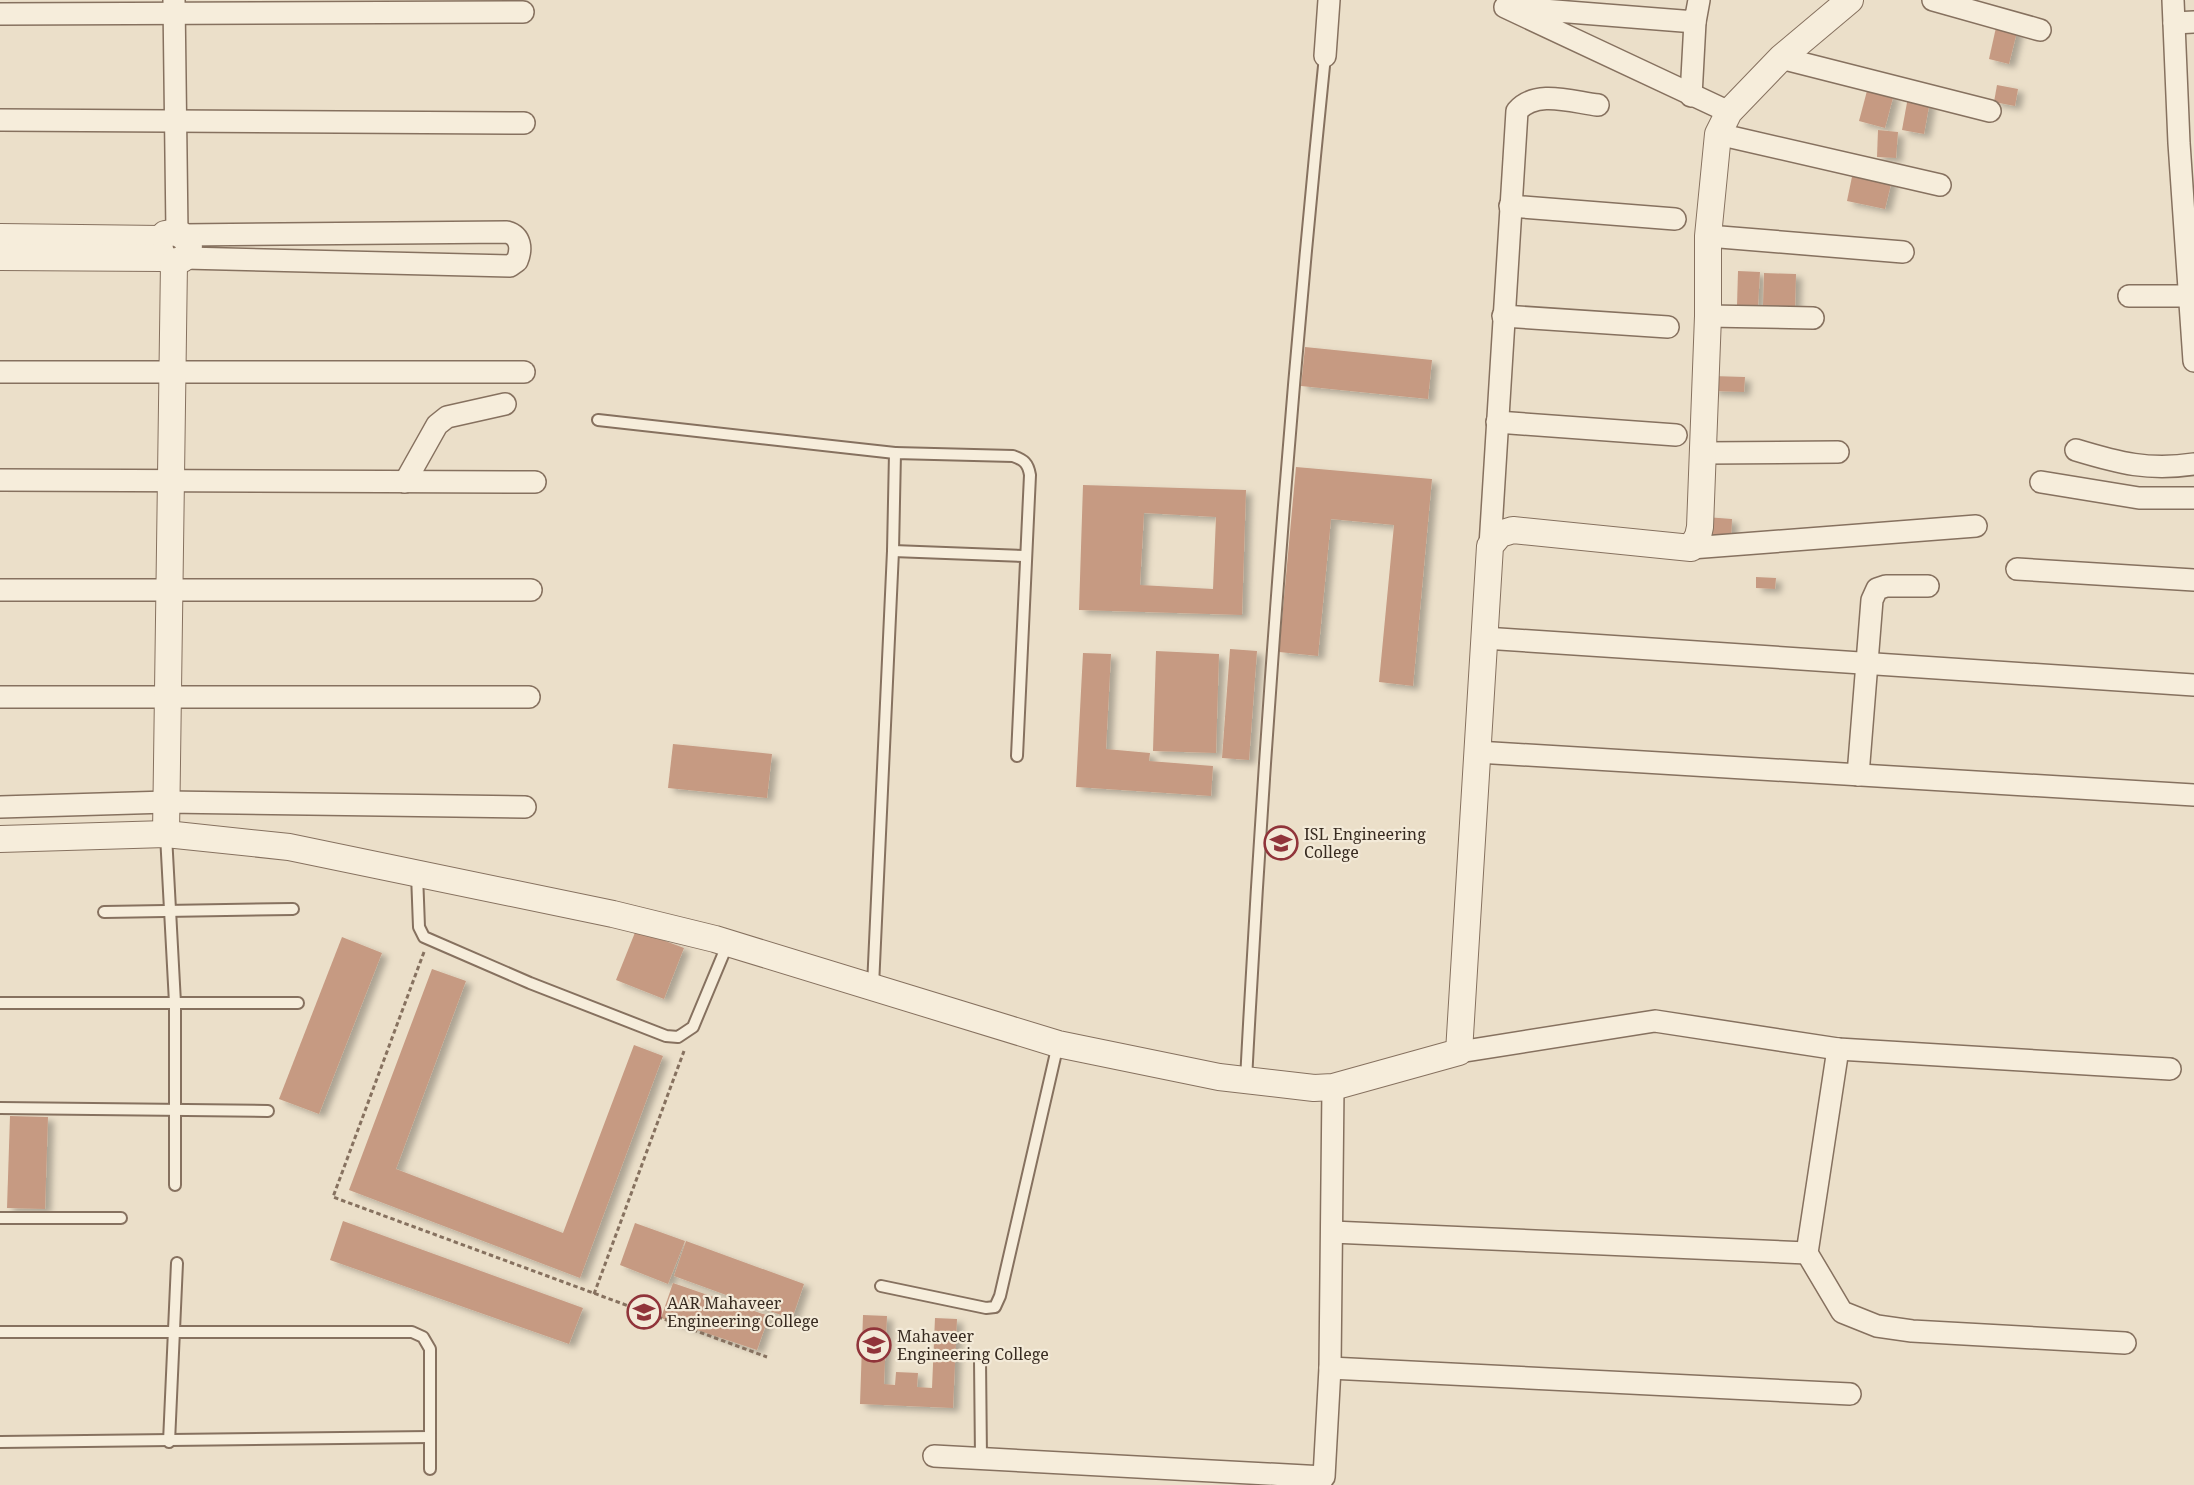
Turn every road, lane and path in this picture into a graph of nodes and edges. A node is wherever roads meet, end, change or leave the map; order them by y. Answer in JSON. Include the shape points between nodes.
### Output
{"nodes":[{"id":1,"x":1329,"y":0,"type":"edge"},
{"id":2,"x":1699,"y":0,"type":"edge"},
{"id":3,"x":1933,"y":0,"type":"edge"},
{"id":4,"x":2173,"y":0,"type":"edge"},
{"id":5,"x":1843,"y":1,"type":"edge"},
{"id":6,"x":174,"y":6,"type":"edge"},
{"id":7,"x":523,"y":12,"type":"dead end"},
{"id":8,"x":0,"y":14,"type":"edge"},
{"id":9,"x":1695,"y":22,"type":"junction"},
{"id":10,"x":2184,"y":22,"type":"edge"},
{"id":11,"x":2040,"y":30,"type":"dead end"},
{"id":12,"x":1325,"y":57,"type":"joint"},
{"id":13,"x":1780,"y":58,"type":"junction"},
{"id":14,"x":1691,"y":96,"type":"junction"},
{"id":15,"x":1598,"y":105,"type":"dead end"},
{"id":16,"x":1990,"y":111,"type":"dead end"},
{"id":17,"x":0,"y":120,"type":"edge"},
{"id":18,"x":176,"y":121,"type":"junction"},
{"id":19,"x":524,"y":123,"type":"dead end"},
{"id":20,"x":1723,"y":123,"type":"junction"},
{"id":21,"x":1940,"y":185,"type":"dead end"},
{"id":22,"x":1510,"y":206,"type":"junction"},
{"id":23,"x":1675,"y":219,"type":"dead end"},
{"id":24,"x":1708,"y":236,"type":"junction"},
{"id":25,"x":0,"y":237,"type":"edge"},
{"id":26,"x":2190,"y":237,"type":"edge"},
{"id":27,"x":174,"y":247,"type":"junction"},
{"id":28,"x":1903,"y":252,"type":"dead end"},
{"id":29,"x":0,"y":257,"type":"edge"},
{"id":30,"x":2129,"y":296,"type":"dead end"},
{"id":31,"x":2191,"y":304,"type":"edge"},
{"id":32,"x":1503,"y":316,"type":"junction"},
{"id":33,"x":1708,"y":316,"type":"junction"},
{"id":34,"x":1813,"y":318,"type":"dead end"},
{"id":35,"x":1668,"y":327,"type":"dead end"},
{"id":36,"x":2194,"y":361,"type":"edge"},
{"id":37,"x":0,"y":372,"type":"edge"},
{"id":38,"x":524,"y":372,"type":"dead end"},
{"id":39,"x":172,"y":374,"type":"junction"},
{"id":40,"x":505,"y":404,"type":"dead end"},
{"id":41,"x":598,"y":420,"type":"dead end"},
{"id":42,"x":1497,"y":422,"type":"junction"},
{"id":43,"x":1676,"y":435,"type":"dead end"},
{"id":44,"x":2076,"y":450,"type":"dead end"},
{"id":45,"x":1838,"y":452,"type":"dead end"},
{"id":46,"x":895,"y":453,"type":"junction"},
{"id":47,"x":1703,"y":453,"type":"junction"},
{"id":48,"x":2194,"y":464,"type":"edge"},
{"id":49,"x":0,"y":480,"type":"edge"},
{"id":50,"x":171,"y":482,"type":"junction"},
{"id":51,"x":405,"y":482,"type":"junction"},
{"id":52,"x":535,"y":482,"type":"dead end"},
{"id":53,"x":2041,"y":482,"type":"dead end"},
{"id":54,"x":2194,"y":498,"type":"edge"},
{"id":55,"x":1976,"y":526,"type":"dead end"},
{"id":56,"x":1490,"y":546,"type":"junction"},
{"id":57,"x":1691,"y":548,"type":"junction"},
{"id":58,"x":893,"y":551,"type":"junction"},
{"id":59,"x":1024,"y":556,"type":"junction"},
{"id":60,"x":2017,"y":569,"type":"dead end"},
{"id":61,"x":2194,"y":580,"type":"edge"},
{"id":62,"x":1928,"y":586,"type":"dead end"},
{"id":63,"x":0,"y":590,"type":"edge"},
{"id":64,"x":531,"y":590,"type":"dead end"},
{"id":65,"x":170,"y":591,"type":"junction"},
{"id":66,"x":1484,"y":638,"type":"junction"},
{"id":67,"x":1868,"y":664,"type":"junction"},
{"id":68,"x":2194,"y":685,"type":"edge"},
{"id":69,"x":0,"y":697,"type":"edge"},
{"id":70,"x":168,"y":698,"type":"junction"},
{"id":71,"x":529,"y":698,"type":"dead end"},
{"id":72,"x":1477,"y":752,"type":"junction"},
{"id":73,"x":1017,"y":756,"type":"dead end"},
{"id":74,"x":1858,"y":775,"type":"junction"},
{"id":75,"x":2194,"y":795,"type":"edge"},
{"id":76,"x":167,"y":802,"type":"junction"},
{"id":77,"x":0,"y":807,"type":"edge"},
{"id":78,"x":525,"y":807,"type":"dead end"},
{"id":79,"x":165,"y":834,"type":"junction"},
{"id":80,"x":0,"y":839,"type":"edge"},
{"id":81,"x":417,"y":874,"type":"junction"},
{"id":82,"x":170,"y":909,"type":"junction"},
{"id":83,"x":293,"y":909,"type":"dead end"},
{"id":84,"x":104,"y":912,"type":"dead end"},
{"id":85,"x":429,"y":939,"type":"junction"},
{"id":86,"x":728,"y":942,"type":"junction"},
{"id":87,"x":873,"y":986,"type":"junction"},
{"id":88,"x":0,"y":1003,"type":"edge"},
{"id":89,"x":175,"y":1003,"type":"junction"},
{"id":90,"x":298,"y":1003,"type":"dead end"},
{"id":91,"x":695,"y":1022,"type":"junction"},
{"id":92,"x":1058,"y":1044,"type":"junction"},
{"id":93,"x":1838,"y":1049,"type":"junction"},
{"id":94,"x":1459,"y":1052,"type":"junction"},
{"id":95,"x":2170,"y":1069,"type":"dead end"},
{"id":96,"x":1246,"y":1080,"type":"junction"},
{"id":97,"x":1333,"y":1087,"type":"junction"},
{"id":98,"x":0,"y":1108,"type":"edge"},
{"id":99,"x":173,"y":1110,"type":"junction"},
{"id":100,"x":268,"y":1111,"type":"dead end"},
{"id":101,"x":175,"y":1185,"type":"dead end"},
{"id":102,"x":0,"y":1218,"type":"edge"},
{"id":103,"x":121,"y":1218,"type":"dead end"},
{"id":104,"x":1332,"y":1232,"type":"junction"},
{"id":105,"x":1807,"y":1253,"type":"junction"},
{"id":106,"x":177,"y":1263,"type":"dead end"},
{"id":107,"x":881,"y":1286,"type":"dead end"},
{"id":108,"x":594,"y":1294,"type":"junction"},
{"id":109,"x":174,"y":1331,"type":"junction"},
{"id":110,"x":0,"y":1332,"type":"edge"},
{"id":111,"x":2125,"y":1343,"type":"dead end"},
{"id":112,"x":767,"y":1357,"type":"dead end"},
{"id":113,"x":980,"y":1360,"type":"dead end"},
{"id":114,"x":1330,"y":1368,"type":"junction"},
{"id":115,"x":1850,"y":1394,"type":"dead end"},
{"id":116,"x":430,"y":1437,"type":"junction"},
{"id":117,"x":0,"y":1442,"type":"edge"},
{"id":118,"x":169,"y":1442,"type":"junction"},
{"id":119,"x":934,"y":1456,"type":"dead end"},
{"id":120,"x":981,"y":1458,"type":"junction"},
{"id":121,"x":430,"y":1469,"type":"dead end"},
{"id":122,"x":1324,"y":1481,"type":"edge"}],
"edges":[{"from":1,"to":12,"type":"street"},
{"from":2,"to":9,"type":"street"},
{"from":3,"to":11,"type":"street"},
{"from":4,"to":10,"type":"street"},
{"from":5,"to":13,"type":"street"},
{"from":6,"to":7,"type":"street"},
{"from":6,"to":8,"type":"street"},
{"from":6,"to":18,"type":"street"},
{"from":9,"to":14,"type":"street"},
{"from":9,"to":14,"type":"street","via":[[1505,7]]},
{"from":10,"to":26,"type":"street"},
{"from":12,"to":96,"type":"lane","via":[[1289,429]]},
{"from":13,"to":16,"type":"street"},
{"from":13,"to":20,"type":"street"},
{"from":14,"to":20,"type":"street"},
{"from":15,"to":22,"type":"street","via":[[1542,98],[1525,101],[1517,111],[1515,124]]},
{"from":17,"to":18,"type":"street"},
{"from":18,"to":19,"type":"street"},
{"from":18,"to":27,"type":"street"},
{"from":20,"to":21,"type":"street"},
{"from":20,"to":24,"type":"street"},
{"from":22,"to":23,"type":"street"},
{"from":22,"to":32,"type":"street"},
{"from":24,"to":28,"type":"street"},
{"from":24,"to":33,"type":"street"},
{"from":25,"to":27,"type":"street"},
{"from":26,"to":31,"type":"street"},
{"from":27,"to":27,"type":"street","via":[[507,232],[520,244],[517,261],[510,266]]},
{"from":27,"to":29,"type":"street"},
{"from":27,"to":39,"type":"street"},
{"from":30,"to":31,"type":"street"},
{"from":31,"to":36,"type":"street"},
{"from":32,"to":35,"type":"street"},
{"from":32,"to":42,"type":"street"},
{"from":33,"to":34,"type":"street"},
{"from":33,"to":47,"type":"street"},
{"from":37,"to":39,"type":"street"},
{"from":38,"to":39,"type":"street"},
{"from":39,"to":50,"type":"street"},
{"from":40,"to":51,"type":"street","via":[[447,417],[437,425]]},
{"from":41,"to":46,"type":"lane"},
{"from":42,"to":43,"type":"street"},
{"from":42,"to":56,"type":"street"},
{"from":44,"to":48,"type":"street","via":[[2128,466]]},
{"from":45,"to":47,"type":"street"},
{"from":46,"to":58,"type":"lane"},
{"from":46,"to":59,"type":"lane","via":[[1022,459],[1029,465],[1030,474]]},
{"from":47,"to":57,"type":"street","via":[[1700,527]]},
{"from":49,"to":50,"type":"street"},
{"from":50,"to":51,"type":"street"},
{"from":50,"to":65,"type":"street"},
{"from":51,"to":52,"type":"street"},
{"from":53,"to":54,"type":"street","via":[[2139,498]]},
{"from":55,"to":57,"type":"street"},
{"from":56,"to":57,"type":"street","via":[[1500,534],[1513,530]]},
{"from":56,"to":66,"type":"street"},
{"from":58,"to":59,"type":"lane"},
{"from":58,"to":87,"type":"lane"},
{"from":59,"to":73,"type":"lane"},
{"from":60,"to":61,"type":"street"},
{"from":62,"to":67,"type":"street","via":[[1877,589],[1872,600]]},
{"from":63,"to":65,"type":"street"},
{"from":64,"to":65,"type":"street"},
{"from":65,"to":70,"type":"street"},
{"from":66,"to":67,"type":"street"},
{"from":66,"to":72,"type":"street"},
{"from":67,"to":68,"type":"street"},
{"from":67,"to":74,"type":"street"},
{"from":69,"to":70,"type":"street"},
{"from":70,"to":71,"type":"street"},
{"from":70,"to":76,"type":"street"},
{"from":72,"to":74,"type":"street"},
{"from":72,"to":94,"type":"street"},
{"from":74,"to":75,"type":"street"},
{"from":76,"to":77,"type":"street"},
{"from":76,"to":78,"type":"street"},
{"from":76,"to":79,"type":"street"},
{"from":79,"to":80,"type":"street"},
{"from":79,"to":81,"type":"street","via":[[289,847]]},
{"from":79,"to":82,"type":"lane"},
{"from":81,"to":85,"type":"lane","via":[[419,927]]},
{"from":81,"to":86,"type":"street","via":[[614,914]]},
{"from":82,"to":83,"type":"lane"},
{"from":82,"to":84,"type":"lane"},
{"from":82,"to":89,"type":"lane"},
{"from":85,"to":91,"type":"lane","via":[[666,1036],[687,1033]]},
{"from":85,"to":108,"type":"path","via":[[333,1197]]},
{"from":86,"to":87,"type":"street"},
{"from":86,"to":91,"type":"lane"},
{"from":87,"to":92,"type":"street"},
{"from":88,"to":89,"type":"lane"},
{"from":89,"to":90,"type":"lane"},
{"from":89,"to":99,"type":"lane"},
{"from":91,"to":108,"type":"path"},
{"from":92,"to":96,"type":"street"},
{"from":92,"to":107,"type":"lane","via":[[995,1307]]},
{"from":93,"to":94,"type":"street","via":[[1655,1021]]},
{"from":93,"to":95,"type":"street"},
{"from":93,"to":105,"type":"street"},
{"from":94,"to":97,"type":"street"},
{"from":96,"to":97,"type":"street"},
{"from":97,"to":104,"type":"street"},
{"from":98,"to":99,"type":"lane"},
{"from":99,"to":100,"type":"lane"},
{"from":99,"to":101,"type":"lane"},
{"from":102,"to":103,"type":"lane"},
{"from":104,"to":105,"type":"street"},
{"from":104,"to":114,"type":"street"},
{"from":105,"to":111,"type":"street","via":[[1842,1311],[1877,1326]]},
{"from":106,"to":109,"type":"lane"},
{"from":108,"to":112,"type":"path"},
{"from":109,"to":110,"type":"lane"},
{"from":109,"to":116,"type":"lane","via":[[412,1332],[423,1337],[430,1349]]},
{"from":109,"to":118,"type":"lane"},
{"from":113,"to":120,"type":"lane"},
{"from":114,"to":115,"type":"street"},
{"from":114,"to":122,"type":"street"},
{"from":116,"to":118,"type":"lane"},
{"from":116,"to":121,"type":"lane"},
{"from":117,"to":118,"type":"lane"},
{"from":119,"to":120,"type":"street"},
{"from":120,"to":122,"type":"street"}]}
